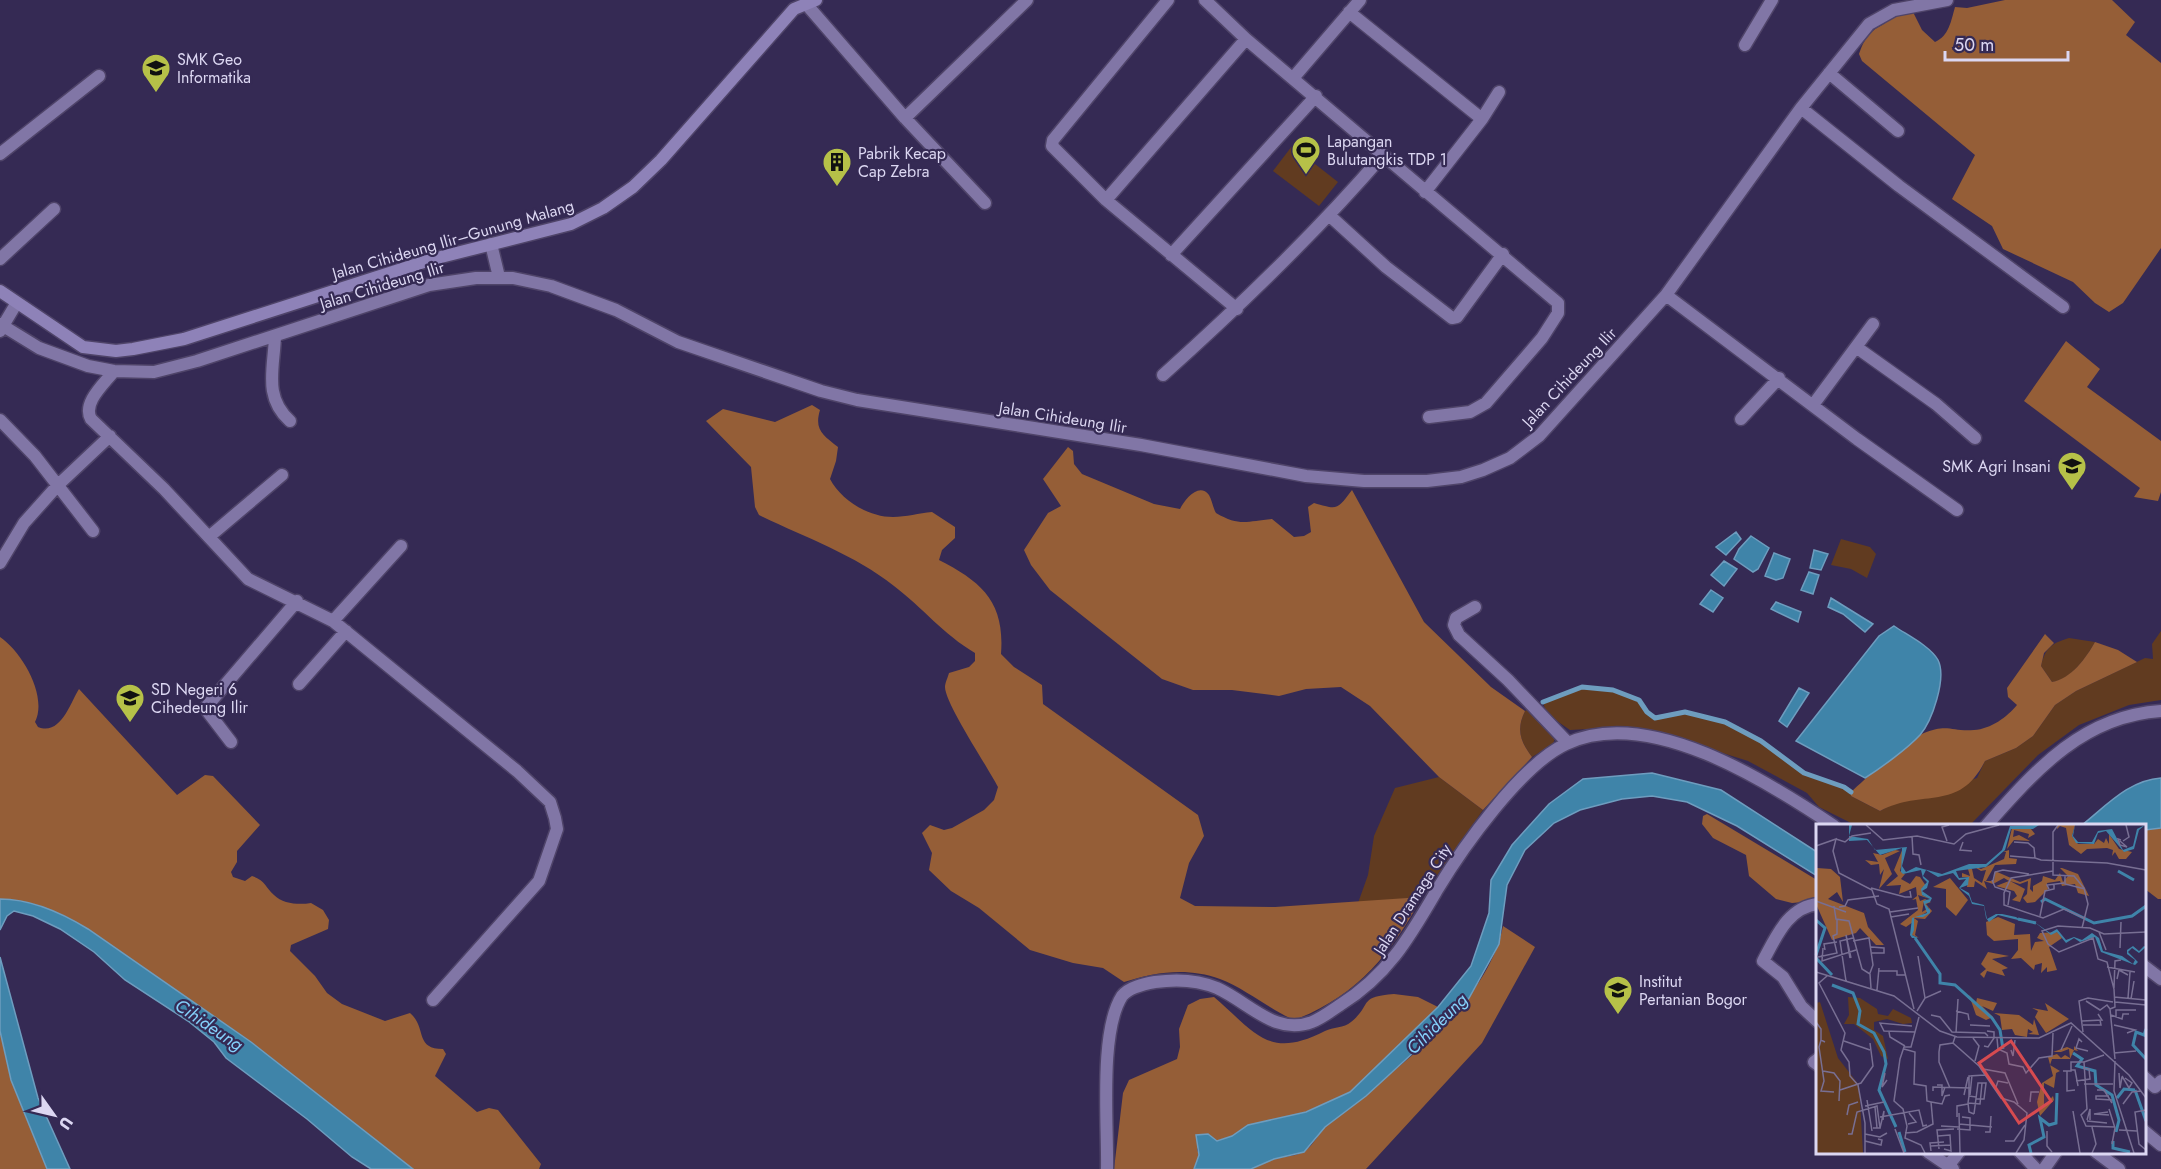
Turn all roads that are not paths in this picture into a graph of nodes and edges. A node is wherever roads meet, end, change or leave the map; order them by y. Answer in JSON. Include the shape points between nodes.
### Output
{"nodes":[{"id":1,"x":1028,"y":0,"type":"edge"},
{"id":2,"x":1168,"y":0,"type":"edge"},
{"id":3,"x":1205,"y":0,"type":"edge"},
{"id":4,"x":1360,"y":0,"type":"edge"},
{"id":5,"x":1772,"y":0,"type":"edge"},
{"id":6,"x":1947,"y":0,"type":"edge"},
{"id":7,"x":811,"y":3,"type":"edge"},
{"id":8,"x":1349,"y":12,"type":"junction"},
{"id":9,"x":1246,"y":39,"type":"junction"},
{"id":10,"x":1745,"y":45,"type":"dead end"},
{"id":11,"x":1829,"y":73,"type":"junction"},
{"id":12,"x":99,"y":76,"type":"dead end"},
{"id":13,"x":1294,"y":77,"type":"junction"},
{"id":14,"x":1499,"y":92,"type":"dead end"},
{"id":15,"x":1316,"y":96,"type":"junction"},
{"id":16,"x":1801,"y":108,"type":"junction"},
{"id":17,"x":905,"y":118,"type":"junction"},
{"id":18,"x":1482,"y":118,"type":"junction"},
{"id":19,"x":1898,"y":131,"type":"dead end"},
{"id":20,"x":0,"y":154,"type":"edge"},
{"id":21,"x":1383,"y":155,"type":"junction"},
{"id":22,"x":1425,"y":192,"type":"junction"},
{"id":23,"x":1106,"y":200,"type":"junction"},
{"id":24,"x":985,"y":203,"type":"dead end"},
{"id":25,"x":54,"y":209,"type":"dead end"},
{"id":26,"x":1330,"y":216,"type":"junction"},
{"id":27,"x":491,"y":244,"type":"junction"},
{"id":28,"x":1503,"y":254,"type":"junction"},
{"id":29,"x":1171,"y":255,"type":"junction"},
{"id":30,"x":0,"y":259,"type":"edge"},
{"id":31,"x":499,"y":277,"type":"junction"},
{"id":32,"x":0,"y":291,"type":"edge"},
{"id":33,"x":1666,"y":295,"type":"junction"},
{"id":34,"x":2063,"y":307,"type":"dead end"},
{"id":35,"x":1237,"y":309,"type":"junction"},
{"id":36,"x":6,"y":320,"type":"edge"},
{"id":37,"x":1873,"y":324,"type":"dead end"},
{"id":38,"x":275,"y":336,"type":"junction"},
{"id":39,"x":1856,"y":346,"type":"junction"},
{"id":40,"x":114,"y":371,"type":"junction"},
{"id":41,"x":1163,"y":375,"type":"dead end"},
{"id":42,"x":1779,"y":378,"type":"junction"},
{"id":43,"x":1813,"y":405,"type":"junction"},
{"id":44,"x":1429,"y":417,"type":"dead end"},
{"id":45,"x":1741,"y":419,"type":"dead end"},
{"id":46,"x":0,"y":420,"type":"edge"},
{"id":47,"x":290,"y":421,"type":"dead end"},
{"id":48,"x":110,"y":436,"type":"junction"},
{"id":49,"x":1975,"y":438,"type":"dead end"},
{"id":50,"x":282,"y":475,"type":"dead end"},
{"id":51,"x":58,"y":485,"type":"junction"},
{"id":52,"x":1957,"y":510,"type":"dead end"},
{"id":53,"x":93,"y":531,"type":"dead end"},
{"id":54,"x":210,"y":536,"type":"junction"},
{"id":55,"x":401,"y":546,"type":"dead end"},
{"id":56,"x":0,"y":563,"type":"edge"},
{"id":57,"x":297,"y":601,"type":"junction"},
{"id":58,"x":1475,"y":607,"type":"dead end"},
{"id":59,"x":333,"y":621,"type":"junction"},
{"id":60,"x":346,"y":631,"type":"junction"},
{"id":61,"x":299,"y":684,"type":"dead end"},
{"id":62,"x":2161,"y":711,"type":"edge"},
{"id":63,"x":231,"y":742,"type":"dead end"},
{"id":64,"x":1568,"y":743,"type":"junction"},
{"id":65,"x":1832,"y":824,"type":"edge"},
{"id":66,"x":1987,"y":824,"type":"edge"},
{"id":67,"x":1816,"y":905,"type":"edge"},
{"id":68,"x":2146,"y":967,"type":"edge"},
{"id":69,"x":2161,"y":978,"type":"edge"},
{"id":70,"x":433,"y":1000,"type":"dead end"},
{"id":71,"x":1816,"y":1020,"type":"edge"},
{"id":72,"x":2146,"y":1078,"type":"edge"},
{"id":73,"x":2158,"y":1090,"type":"edge"},
{"id":74,"x":2146,"y":1132,"type":"edge"},
{"id":75,"x":2161,"y":1145,"type":"edge"},
{"id":76,"x":1931,"y":1154,"type":"edge"},
{"id":77,"x":1958,"y":1154,"type":"edge"},
{"id":78,"x":2022,"y":1154,"type":"edge"},
{"id":79,"x":2055,"y":1154,"type":"edge"},
{"id":80,"x":2099,"y":1154,"type":"edge"},
{"id":81,"x":1950,"y":1167,"type":"edge"},
{"id":82,"x":1107,"y":1169,"type":"edge"},
{"id":83,"x":2036,"y":1169,"type":"edge"},
{"id":84,"x":2044,"y":1169,"type":"edge"},
{"id":85,"x":2119,"y":1169,"type":"edge"}],
"edges":[{"from":1,"to":17,"type":"street"},
{"from":2,"to":23,"type":"street","via":[[1053,140],[1057,153]]},
{"from":3,"to":9,"type":"street"},
{"from":4,"to":8,"type":"street"},
{"from":5,"to":10,"type":"street"},
{"from":6,"to":11,"type":"street","name":"Jalan Cihideung Ilir","via":[[1893,10],[1869,24]]},
{"from":7,"to":17,"type":"street"},
{"from":7,"to":27,"type":"main road","name":"Jalan Cihideung Ilir–Gunung Malang","via":[[794,9],[661,160],[618,198],[570,224]]},
{"from":8,"to":13,"type":"street"},
{"from":8,"to":18,"type":"street"},
{"from":9,"to":13,"type":"street"},
{"from":9,"to":23,"type":"street"},
{"from":11,"to":16,"type":"street","name":"Jalan Cihideung Ilir"},
{"from":11,"to":19,"type":"street"},
{"from":12,"to":20,"type":"street"},
{"from":13,"to":15,"type":"street"},
{"from":14,"to":18,"type":"street"},
{"from":15,"to":21,"type":"street"},
{"from":15,"to":29,"type":"street"},
{"from":16,"to":33,"type":"street","name":"Jalan Cihideung Ilir"},
{"from":16,"to":34,"type":"street"},
{"from":17,"to":24,"type":"street"},
{"from":18,"to":22,"type":"street"},
{"from":21,"to":22,"type":"street"},
{"from":21,"to":26,"type":"street"},
{"from":22,"to":28,"type":"street"},
{"from":23,"to":29,"type":"street"},
{"from":25,"to":30,"type":"street"},
{"from":26,"to":28,"type":"street","via":[[1386,267],[1452,318]]},
{"from":26,"to":35,"type":"street"},
{"from":27,"to":31,"type":"street"},
{"from":27,"to":36,"type":"main road","name":"Jalan Cihideung Ilir–Gunung Malang","via":[[184,339],[133,350],[83,347]]},
{"from":28,"to":44,"type":"street","via":[[1555,298],[1558,313],[1542,338],[1486,403],[1470,412]]},
{"from":29,"to":35,"type":"street"},
{"from":31,"to":33,"type":"street","name":"Jalan Cihideung Ilir","via":[[551,286],[616,310],[678,342],[857,400],[1141,445],[1306,477],[1364,481],[1461,477],[1510,458],[1566,408]]},
{"from":31,"to":38,"type":"street","name":"Jalan Cihideung Ilir","via":[[429,285]]},
{"from":32,"to":36,"type":"main road","name":"Jalan Cihideung Ilir–Gunung Malang"},
{"from":33,"to":42,"type":"street"},
{"from":35,"to":41,"type":"street"},
{"from":36,"to":40,"type":"street","name":"Jalan Cihideung Ilir","via":[[56,355]]},
{"from":37,"to":39,"type":"street"},
{"from":38,"to":40,"type":"street","name":"Jalan Cihideung Ilir","via":[[154,372]]},
{"from":38,"to":47,"type":"street","via":[[273,400]]},
{"from":39,"to":43,"type":"street"},
{"from":39,"to":49,"type":"street"},
{"from":40,"to":48,"type":"street","via":[[96,394],[88,413]]},
{"from":42,"to":43,"type":"street"},
{"from":42,"to":45,"type":"street"},
{"from":43,"to":52,"type":"street"},
{"from":46,"to":51,"type":"street"},
{"from":48,"to":51,"type":"street"},
{"from":48,"to":54,"type":"street"},
{"from":50,"to":54,"type":"street"},
{"from":51,"to":53,"type":"street"},
{"from":51,"to":56,"type":"street","via":[[24,524]]},
{"from":54,"to":57,"type":"street","via":[[248,579]]},
{"from":55,"to":59,"type":"street"},
{"from":57,"to":59,"type":"street"},
{"from":57,"to":63,"type":"street","via":[[207,706]]},
{"from":58,"to":64,"type":"street","via":[[1456,618],[1454,625],[1459,635]]},
{"from":59,"to":60,"type":"street"},
{"from":60,"to":61,"type":"street"},
{"from":60,"to":70,"type":"street","via":[[517,771],[550,802],[555,818],[557,829],[539,881]]},
{"from":62,"to":66,"type":"street","via":[[2109,724],[2065,745]]},
{"from":64,"to":65,"type":"street","name":"Jalan Dramaga City","via":[[1611,733],[1638,735],[1714,755],[1769,782]]},
{"from":64,"to":82,"type":"street","name":"Jalan Dramaga City","via":[[1533,766],[1483,822],[1383,973],[1316,1020],[1295,1028],[1281,1025],[1218,988],[1196,981],[1141,984],[1123,994],[1112,1018],[1107,1064]]},
{"from":67,"to":71,"type":"street","via":[[1795,910],[1763,961],[1783,976],[1801,1006]]},
{"from":68,"to":69,"type":"street"},
{"from":72,"to":73,"type":"street"},
{"from":74,"to":75,"type":"street"},
{"from":76,"to":81,"type":"street"},
{"from":77,"to":81,"type":"street"},
{"from":78,"to":83,"type":"street"},
{"from":79,"to":84,"type":"street"},
{"from":80,"to":85,"type":"street"}]}
